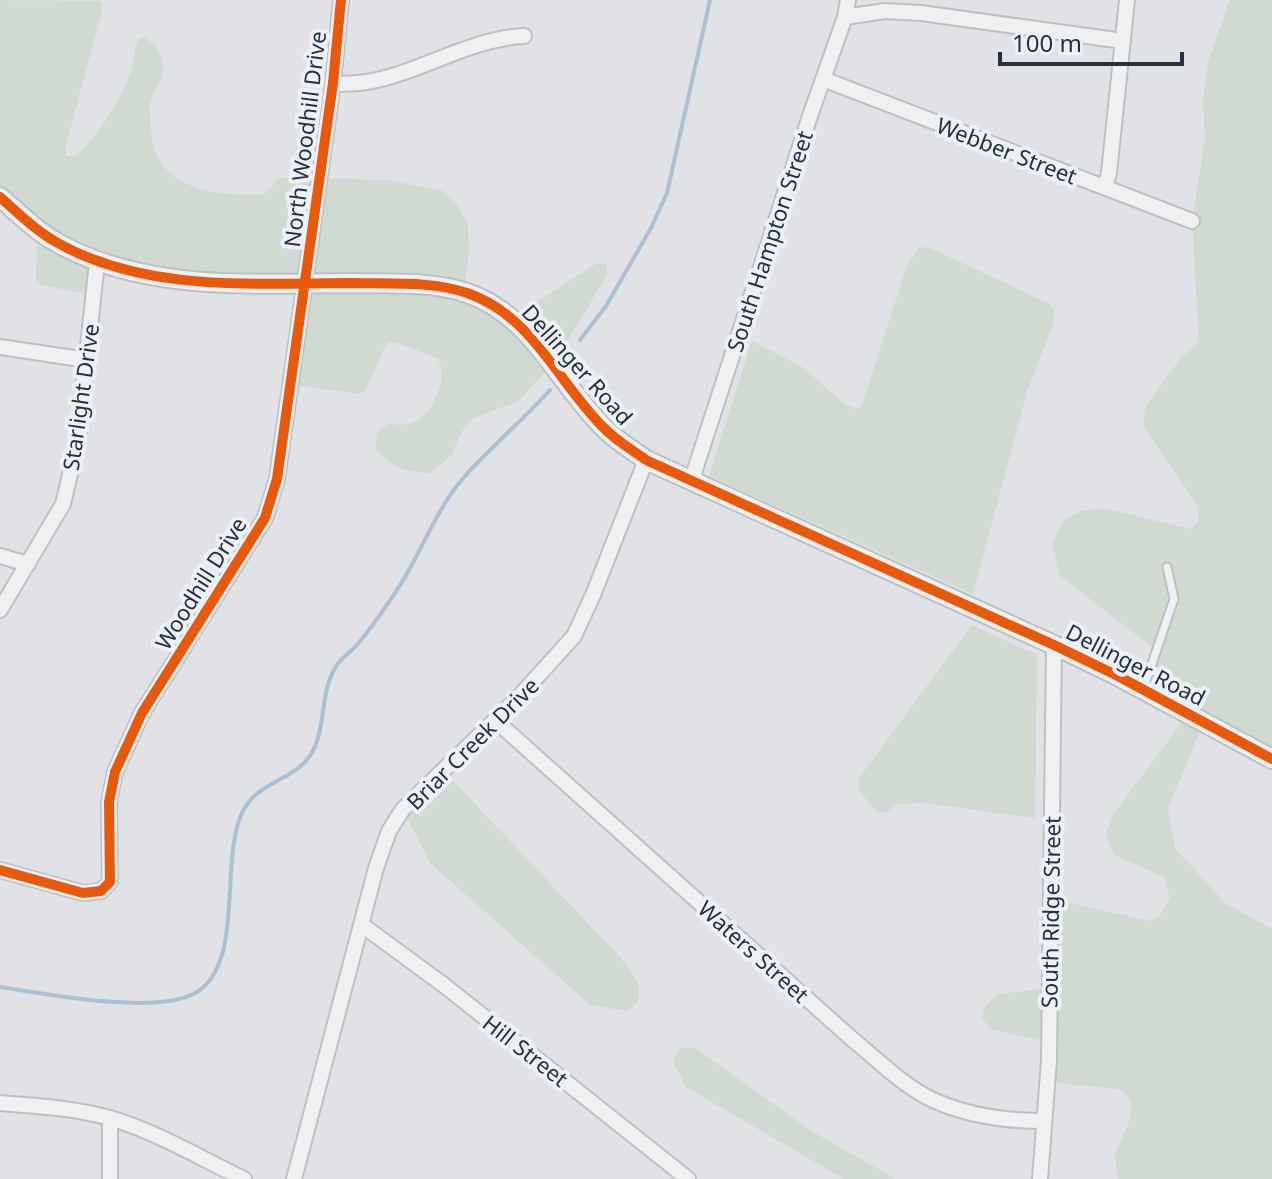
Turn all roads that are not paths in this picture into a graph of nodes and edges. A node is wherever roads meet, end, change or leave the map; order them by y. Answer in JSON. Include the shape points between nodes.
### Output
{"nodes":[{"id":1,"x":341,"y":0,"type":"edge"},
{"id":2,"x":848,"y":0,"type":"edge"},
{"id":3,"x":1127,"y":0,"type":"edge"},
{"id":4,"x":845,"y":17,"type":"junction"},
{"id":5,"x":524,"y":36,"type":"dead end"},
{"id":6,"x":1123,"y":41,"type":"junction"},
{"id":7,"x":823,"y":79,"type":"junction"},
{"id":8,"x":333,"y":83,"type":"junction"},
{"id":9,"x":1105,"y":187,"type":"junction"},
{"id":10,"x":0,"y":197,"type":"edge"},
{"id":11,"x":1192,"y":221,"type":"dead end"},
{"id":12,"x":97,"y":262,"type":"junction"},
{"id":13,"x":306,"y":283,"type":"junction"},
{"id":14,"x":0,"y":347,"type":"edge"},
{"id":15,"x":87,"y":360,"type":"junction"},
{"id":16,"x":646,"y":460,"type":"junction"},
{"id":17,"x":691,"y":482,"type":"junction"},
{"id":18,"x":0,"y":556,"type":"edge"},
{"id":19,"x":28,"y":564,"type":"junction"},
{"id":20,"x":1167,"y":567,"type":"dead end"},
{"id":21,"x":0,"y":610,"type":"edge"},
{"id":22,"x":1054,"y":645,"type":"junction"},
{"id":23,"x":1143,"y":689,"type":"junction"},
{"id":24,"x":496,"y":721,"type":"junction"},
{"id":25,"x":1272,"y":759,"type":"edge"},
{"id":26,"x":0,"y":870,"type":"edge"},
{"id":27,"x":362,"y":925,"type":"junction"},
{"id":28,"x":0,"y":1103,"type":"edge"},
{"id":29,"x":110,"y":1118,"type":"junction"},
{"id":30,"x":1044,"y":1121,"type":"junction"},
{"id":31,"x":110,"y":1179,"type":"edge"},
{"id":32,"x":244,"y":1179,"type":"edge"},
{"id":33,"x":294,"y":1179,"type":"edge"},
{"id":34,"x":688,"y":1179,"type":"edge"},
{"id":35,"x":1040,"y":1179,"type":"edge"}],
"edges":[{"from":1,"to":8,"type":"street","name":"North Woodhill Drive"},
{"from":2,"to":4,"type":"street","name":"South Hampton Street"},
{"from":3,"to":6,"type":"street"},
{"from":4,"to":6,"type":"street","via":[[921,13]]},
{"from":4,"to":7,"type":"street","name":"South Hampton Street"},
{"from":5,"to":8,"type":"street","via":[[482,41],[368,82]]},
{"from":6,"to":9,"type":"street"},
{"from":7,"to":9,"type":"street","name":"Webber Street"},
{"from":7,"to":17,"type":"street","name":"South Hampton Street"},
{"from":8,"to":13,"type":"street","name":"North Woodhill Drive"},
{"from":9,"to":11,"type":"street","name":"Webber Street"},
{"from":10,"to":12,"type":"street","name":"Dellinger Road","via":[[38,230]]},
{"from":12,"to":13,"type":"street","name":"Dellinger Road","via":[[209,282]]},
{"from":12,"to":15,"type":"street","name":"Starlight Drive"},
{"from":13,"to":16,"type":"street","name":"Dellinger Road","via":[[413,285],[464,292],[491,303],[542,350],[604,428]]},
{"from":13,"to":26,"type":"street","name":"Woodhill Drive","via":[[277,479],[265,518],[142,713],[115,772],[109,802],[110,882],[101,891],[83,893]]},
{"from":14,"to":15,"type":"street"},
{"from":15,"to":19,"type":"street","name":"Starlight Drive","via":[[78,440],[63,504]]},
{"from":16,"to":17,"type":"street","name":"Dellinger Road"},
{"from":16,"to":24,"type":"street","name":"Briar Creek Drive","via":[[574,636]]},
{"from":17,"to":22,"type":"street","name":"Dellinger Road"},
{"from":18,"to":19,"type":"street"},
{"from":19,"to":21,"type":"street","name":"Starlight Drive"},
{"from":20,"to":23,"type":"lane","via":[[1174,599]]},
{"from":22,"to":23,"type":"street","name":"Dellinger Road"},
{"from":22,"to":30,"type":"street","name":"South Ridge Street"},
{"from":23,"to":25,"type":"street","name":"Dellinger Road"},
{"from":24,"to":27,"type":"street","name":"Briar Creek Drive","via":[[403,809],[389,831]]},
{"from":24,"to":30,"type":"street","name":"Waters Street","via":[[898,1076],[932,1099],[965,1111],[991,1119]]},
{"from":27,"to":33,"type":"street","name":"Briar Creek Drive"},
{"from":27,"to":34,"type":"street","name":"Hill Street"},
{"from":28,"to":29,"type":"street"},
{"from":29,"to":31,"type":"street"},
{"from":29,"to":32,"type":"street"},
{"from":30,"to":35,"type":"street","name":"South Ridge Street"}]}
